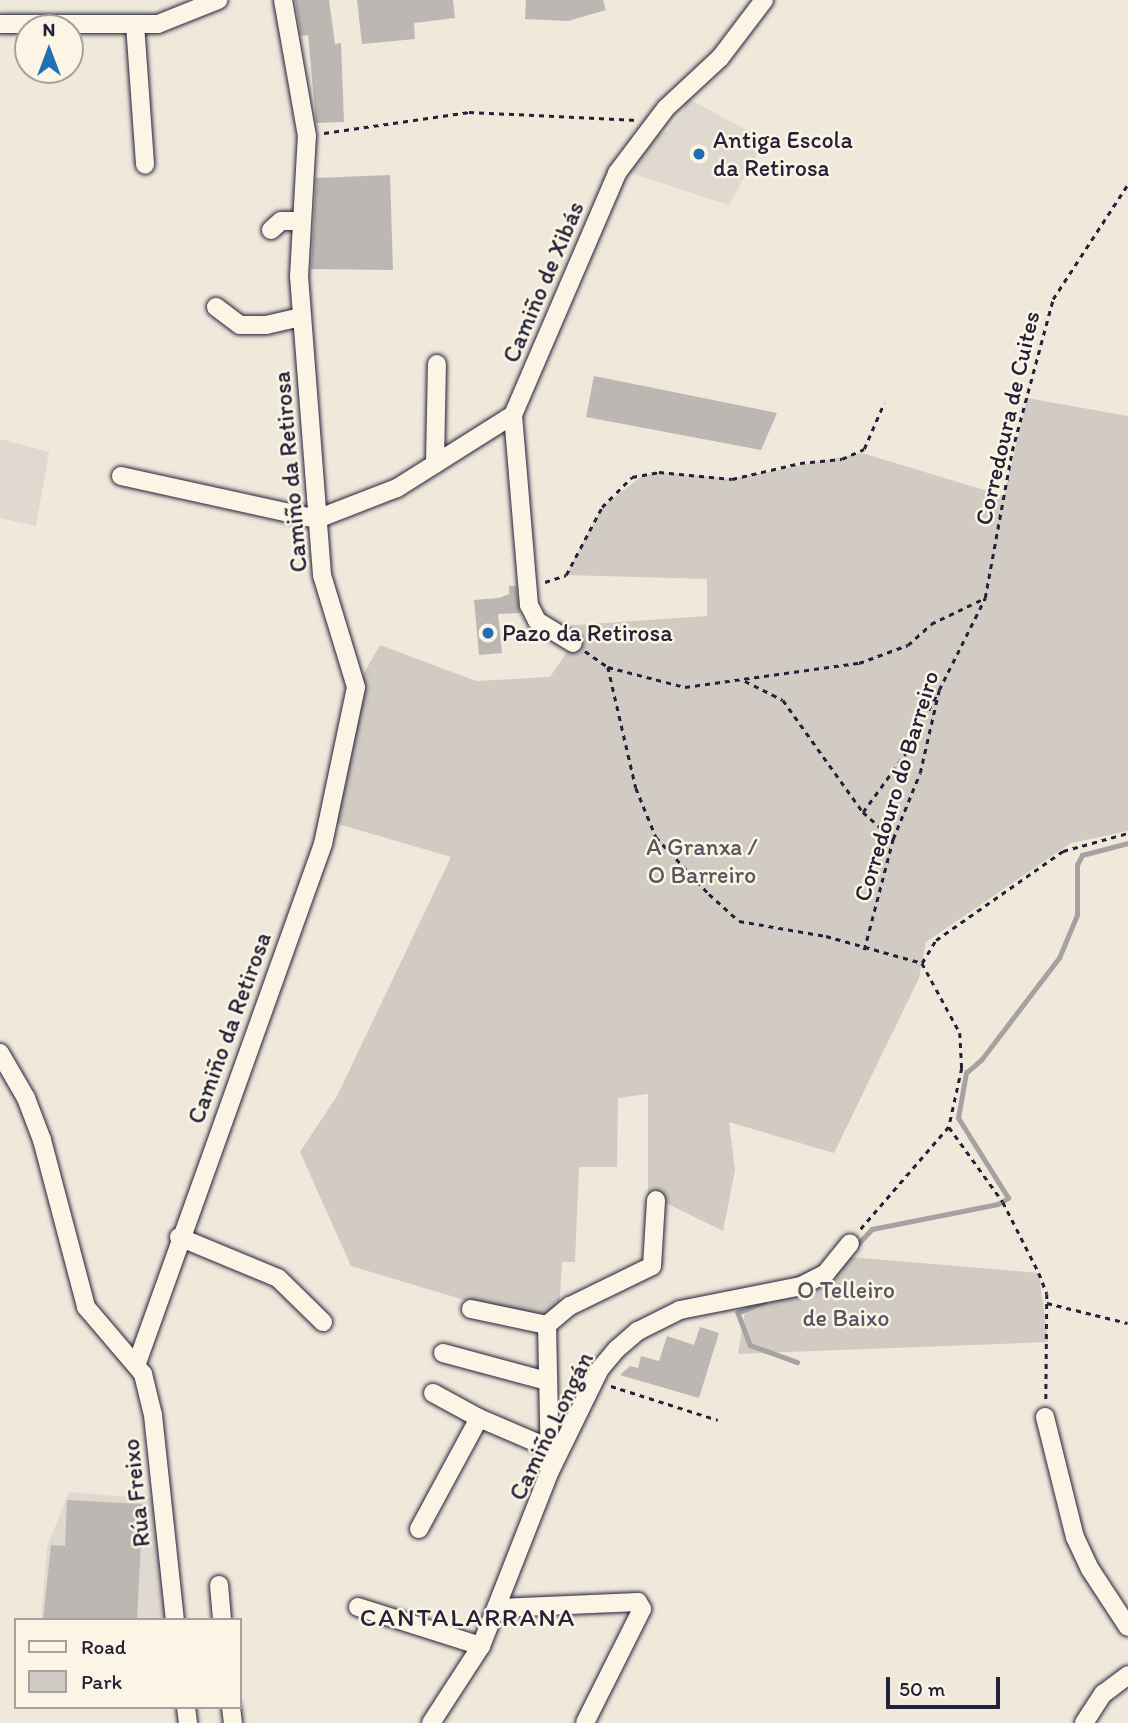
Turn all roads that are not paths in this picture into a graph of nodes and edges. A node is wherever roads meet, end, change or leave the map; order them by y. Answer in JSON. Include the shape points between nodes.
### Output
{"nodes":[{"id":1,"x":218,"y":0,"type":"edge"},
{"id":2,"x":283,"y":0,"type":"edge"},
{"id":3,"x":764,"y":0,"type":"edge"},
{"id":4,"x":0,"y":24,"type":"edge"},
{"id":5,"x":135,"y":24,"type":"junction"},
{"id":6,"x":145,"y":165,"type":"dead end"},
{"id":7,"x":302,"y":221,"type":"junction"},
{"id":8,"x":271,"y":230,"type":"dead end"},
{"id":9,"x":216,"y":307,"type":"dead end"},
{"id":10,"x":302,"y":317,"type":"junction"},
{"id":11,"x":437,"y":364,"type":"dead end"},
{"id":12,"x":513,"y":415,"type":"junction"},
{"id":13,"x":435,"y":464,"type":"junction"},
{"id":14,"x":121,"y":476,"type":"dead end"},
{"id":15,"x":317,"y":519,"type":"junction"},
{"id":16,"x":573,"y":643,"type":"road end"},
{"id":17,"x":0,"y":1053,"type":"edge"},
{"id":18,"x":656,"y":1200,"type":"dead end"},
{"id":19,"x":179,"y":1237,"type":"junction"},
{"id":20,"x":850,"y":1243,"type":"road end"},
{"id":21,"x":471,"y":1309,"type":"dead end"},
{"id":22,"x":323,"y":1322,"type":"dead end"},
{"id":23,"x":547,"y":1325,"type":"junction"},
{"id":24,"x":443,"y":1353,"type":"dead end"},
{"id":25,"x":137,"y":1363,"type":"junction"},
{"id":26,"x":547,"y":1381,"type":"junction"},
{"id":27,"x":433,"y":1393,"type":"dead end"},
{"id":28,"x":1045,"y":1417,"type":"road end"},
{"id":29,"x":479,"y":1418,"type":"junction"},
{"id":30,"x":549,"y":1448,"type":"junction"},
{"id":31,"x":550,"y":1471,"type":"junction"},
{"id":32,"x":419,"y":1529,"type":"dead end"},
{"id":33,"x":219,"y":1585,"type":"dead end"},
{"id":34,"x":358,"y":1607,"type":"dead end"},
{"id":35,"x":499,"y":1608,"type":"junction"},
{"id":36,"x":175,"y":1618,"type":"edge"},
{"id":37,"x":222,"y":1618,"type":"edge"},
{"id":38,"x":1128,"y":1627,"type":"edge"},
{"id":39,"x":481,"y":1646,"type":"junction"},
{"id":40,"x":1128,"y":1675,"type":"edge"},
{"id":41,"x":431,"y":1723,"type":"edge"},
{"id":42,"x":585,"y":1723,"type":"edge"},
{"id":43,"x":1084,"y":1723,"type":"edge"}],
"edges":[{"from":1,"to":5,"type":"street","via":[[158,24]]},
{"from":2,"to":7,"type":"street","name":"Camiño da Retirosa","via":[[307,136]]},
{"from":3,"to":12,"type":"street","name":"Camiño de Xibás","via":[[720,58],[656,121],[617,173]]},
{"from":4,"to":5,"type":"street"},
{"from":5,"to":6,"type":"street"},
{"from":7,"to":8,"type":"street","via":[[281,221]]},
{"from":7,"to":10,"type":"street","name":"Camiño da Retirosa"},
{"from":9,"to":10,"type":"street","via":[[240,325]]},
{"from":10,"to":15,"type":"street","name":"Camiño da Retirosa"},
{"from":11,"to":13,"type":"street"},
{"from":12,"to":13,"type":"street"},
{"from":12,"to":16,"type":"street","via":[[524,583],[537,621]]},
{"from":13,"to":15,"type":"street","via":[[397,488]]},
{"from":14,"to":15,"type":"street"},
{"from":15,"to":19,"type":"street","name":"Camiño da Retirosa","via":[[322,575],[356,687],[323,844]]},
{"from":17,"to":25,"type":"street","via":[[26,1098],[42,1140],[86,1307],[97,1325]]},
{"from":18,"to":23,"type":"street","via":[[652,1266],[569,1306]]},
{"from":19,"to":22,"type":"street","via":[[278,1278]]},
{"from":19,"to":25,"type":"street","name":"Camiño da Retirosa"},
{"from":20,"to":31,"type":"street","name":"Camiño Longán","via":[[826,1273],[801,1286],[660,1317],[617,1349],[594,1381]]},
{"from":21,"to":23,"type":"street"},
{"from":23,"to":26,"type":"street"},
{"from":24,"to":26,"type":"street"},
{"from":25,"to":36,"type":"street","name":"Rúa Freixo","via":[[153,1415]]},
{"from":26,"to":30,"type":"street"},
{"from":27,"to":29,"type":"street"},
{"from":28,"to":38,"type":"street","via":[[1075,1536],[1090,1569]]},
{"from":29,"to":30,"type":"street"},
{"from":29,"to":32,"type":"street"},
{"from":30,"to":31,"type":"street"},
{"from":31,"to":35,"type":"street","name":"Camiño Longán"},
{"from":33,"to":37,"type":"street"},
{"from":34,"to":39,"type":"street"},
{"from":35,"to":39,"type":"street","name":"Camiño Longán"},
{"from":35,"to":42,"type":"street","via":[[638,1602],[642,1609]]},
{"from":39,"to":41,"type":"street","name":"Camiño Longán"},
{"from":40,"to":43,"type":"street","via":[[1103,1694]]}]}
